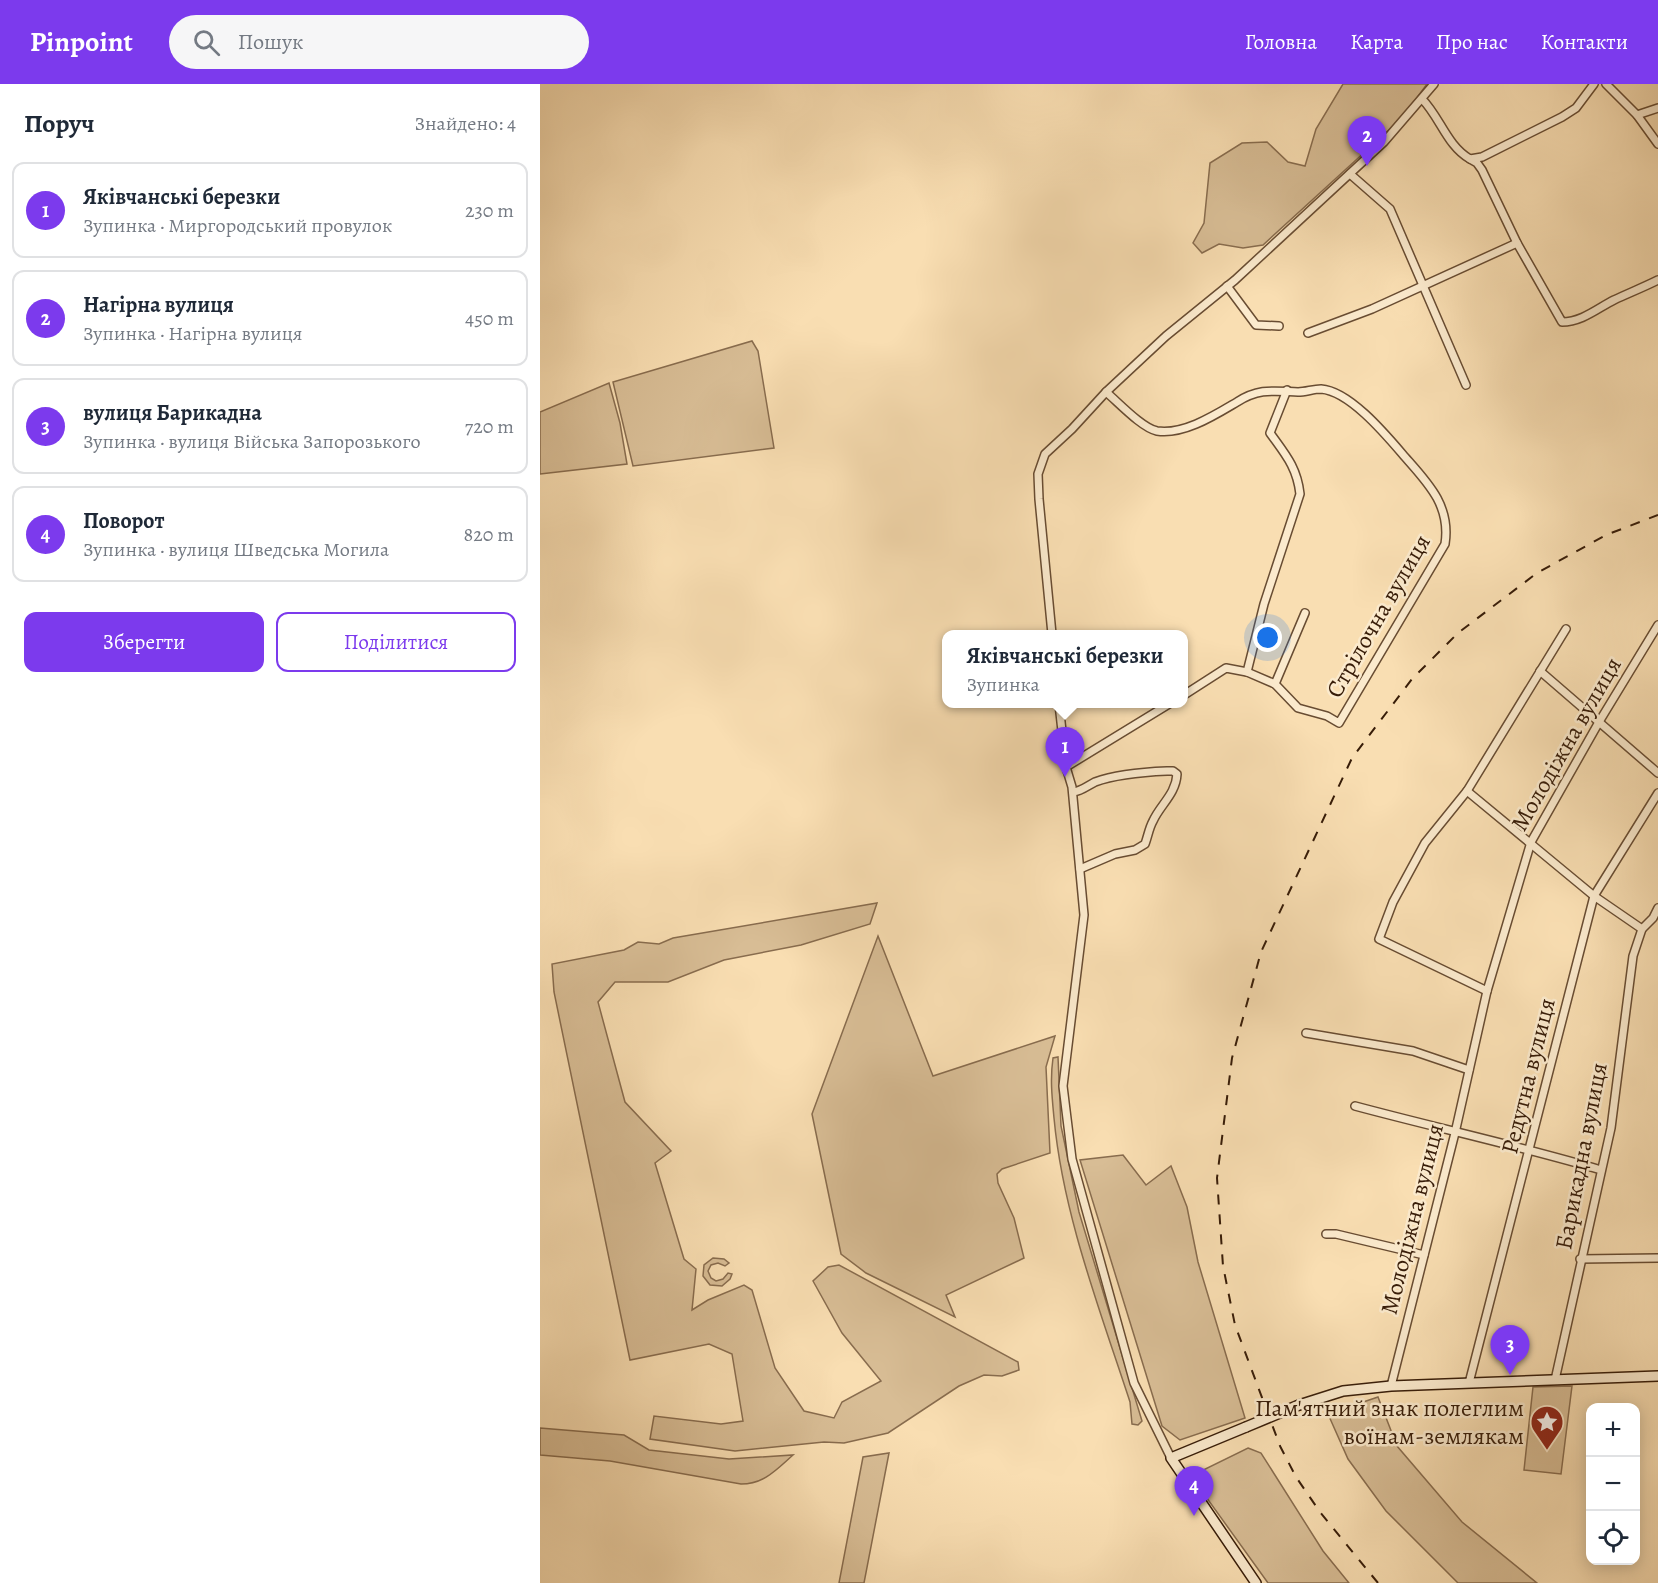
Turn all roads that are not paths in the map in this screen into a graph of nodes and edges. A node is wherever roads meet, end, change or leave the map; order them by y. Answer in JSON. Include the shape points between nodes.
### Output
{"nodes":[{"id":1,"x":1434,"y":84,"type":"edge"},
{"id":2,"x":1594,"y":84,"type":"edge"},
{"id":3,"x":1606,"y":84,"type":"edge"},
{"id":4,"x":1422,"y":99,"type":"junction"},
{"id":5,"x":1658,"y":108,"type":"edge"},
{"id":6,"x":1637,"y":115,"type":"junction"},
{"id":7,"x":1658,"y":144,"type":"edge"},
{"id":8,"x":1470,"y":159,"type":"junction"},
{"id":9,"x":1350,"y":174,"type":"junction"},
{"id":10,"x":1517,"y":243,"type":"junction"},
{"id":11,"x":1658,"y":280,"type":"edge"},
{"id":12,"x":1227,"y":286,"type":"junction"},
{"id":13,"x":1424,"y":286,"type":"junction"},
{"id":14,"x":1280,"y":326,"type":"dead end"},
{"id":15,"x":1308,"y":333,"type":"dead end"},
{"id":16,"x":1466,"y":385,"type":"dead end"},
{"id":17,"x":1287,"y":390,"type":"junction"},
{"id":18,"x":1106,"y":392,"type":"junction"},
{"id":19,"x":1305,"y":613,"type":"dead end"},
{"id":20,"x":1658,"y":625,"type":"edge"},
{"id":21,"x":1566,"y":629,"type":"dead end"},
{"id":22,"x":1052,"y":630,"type":"edge"},
{"id":23,"x":1540,"y":671,"type":"junction"},
{"id":24,"x":1247,"y":672,"type":"junction"},
{"id":25,"x":1275,"y":684,"type":"junction"},
{"id":26,"x":1188,"y":693,"type":"edge"},
{"id":27,"x":1059,"y":708,"type":"edge"},
{"id":28,"x":1162,"y":708,"type":"edge"},
{"id":29,"x":1599,"y":722,"type":"junction"},
{"id":30,"x":1066,"y":767,"type":"junction"},
{"id":31,"x":1658,"y":773,"type":"edge"},
{"id":32,"x":1467,"y":791,"type":"junction"},
{"id":33,"x":1073,"y":792,"type":"junction"},
{"id":34,"x":1658,"y":793,"type":"edge"},
{"id":35,"x":1531,"y":842,"type":"junction"},
{"id":36,"x":1080,"y":869,"type":"junction"},
{"id":37,"x":1594,"y":896,"type":"junction"},
{"id":38,"x":1658,"y":908,"type":"edge"},
{"id":39,"x":1642,"y":929,"type":"junction"},
{"id":40,"x":1487,"y":992,"type":"junction"},
{"id":41,"x":1306,"y":1033,"type":"dead end"},
{"id":42,"x":1469,"y":1070,"type":"junction"},
{"id":43,"x":1355,"y":1106,"type":"dead end"},
{"id":44,"x":1455,"y":1132,"type":"junction"},
{"id":45,"x":1529,"y":1149,"type":"junction"},
{"id":46,"x":1601,"y":1170,"type":"junction"},
{"id":47,"x":1326,"y":1234,"type":"dead end"},
{"id":48,"x":1424,"y":1255,"type":"junction"},
{"id":49,"x":1658,"y":1258,"type":"edge"},
{"id":50,"x":1581,"y":1259,"type":"junction"},
{"id":51,"x":1658,"y":1376,"type":"edge"},
{"id":52,"x":1555,"y":1380,"type":"junction"},
{"id":53,"x":1469,"y":1383,"type":"junction"},
{"id":54,"x":1391,"y":1386,"type":"junction"},
{"id":55,"x":1171,"y":1458,"type":"junction"},
{"id":56,"x":1256,"y":1583,"type":"edge"}],
"edges":[{"from":1,"to":4,"type":"street"},
{"from":2,"to":8,"type":"street","via":[[1576,108],[1562,117],[1482,157]]},
{"from":3,"to":6,"type":"street"},
{"from":4,"to":8,"type":"street","via":[[1459,153]]},
{"from":4,"to":9,"type":"street"},
{"from":5,"to":6,"type":"street"},
{"from":6,"to":7,"type":"street"},
{"from":8,"to":10,"type":"street","via":[[1482,170]]},
{"from":9,"to":12,"type":"street"},
{"from":9,"to":13,"type":"street","via":[[1389,209]]},
{"from":10,"to":11,"type":"street","via":[[1562,322],[1601,309]]},
{"from":10,"to":13,"type":"street"},
{"from":12,"to":14,"type":"street","via":[[1256,325]]},
{"from":12,"to":18,"type":"street"},
{"from":13,"to":15,"type":"street"},
{"from":13,"to":16,"type":"street"},
{"from":17,"to":18,"type":"street","name":"Стрілочна вулиця","via":[[1254,393],[1209,419],[1174,430],[1155,431]]},
{"from":17,"to":24,"type":"street","via":[[1270,433],[1292,463],[1300,494],[1264,604]]},
{"from":17,"to":25,"type":"street","name":"Стрілочна вулиця","via":[[1321,389],[1335,393],[1374,421],[1439,498],[1446,523],[1445,544],[1339,723],[1298,708]]},
{"from":18,"to":22,"type":"street","via":[[1045,454],[1038,474]]},
{"from":19,"to":25,"type":"street"},
{"from":20,"to":29,"type":"street","name":"Молодіжна вулиця"},
{"from":21,"to":23,"type":"street"},
{"from":23,"to":29,"type":"street"},
{"from":23,"to":32,"type":"street"},
{"from":24,"to":25,"type":"street"},
{"from":24,"to":26,"type":"street","via":[[1226,669]]},
{"from":27,"to":30,"type":"street"},
{"from":28,"to":30,"type":"street"},
{"from":29,"to":31,"type":"street"},
{"from":29,"to":35,"type":"street","name":"Молодіжна вулиця"},
{"from":30,"to":33,"type":"street"},
{"from":32,"to":35,"type":"street"},
{"from":32,"to":40,"type":"street","via":[[1425,843],[1393,902],[1379,939]]},
{"from":33,"to":36,"type":"street"},
{"from":33,"to":36,"type":"street","via":[[1119,776],[1167,771],[1177,774],[1145,844]]},
{"from":34,"to":37,"type":"street","name":"Редутна вулиця"},
{"from":35,"to":37,"type":"street"},
{"from":35,"to":40,"type":"street","name":"Молодіжна вулиця"},
{"from":36,"to":55,"type":"street","via":[[1084,915],[1063,1086],[1072,1160],[1134,1383]]},
{"from":37,"to":39,"type":"street"},
{"from":37,"to":45,"type":"street","name":"Редутна вулиця"},
{"from":38,"to":39,"type":"street","name":"Барикадна вулиця"},
{"from":39,"to":46,"type":"street","name":"Барикадна вулиця","via":[[1633,956],[1611,1128]]},
{"from":40,"to":42,"type":"street","name":"Молодіжна вулиця"},
{"from":41,"to":42,"type":"street","via":[[1413,1051]]},
{"from":42,"to":44,"type":"street","name":"Молодіжна вулиця"},
{"from":43,"to":44,"type":"street"},
{"from":44,"to":45,"type":"street"},
{"from":44,"to":48,"type":"street","name":"Молодіжна вулиця"},
{"from":45,"to":46,"type":"street"},
{"from":45,"to":53,"type":"street","name":"Редутна вулиця"},
{"from":46,"to":50,"type":"street","name":"Барикадна вулиця"},
{"from":47,"to":48,"type":"street"},
{"from":48,"to":54,"type":"street","name":"Молодіжна вулиця"},
{"from":49,"to":50,"type":"street"},
{"from":50,"to":52,"type":"street","name":"Барикадна вулиця"},
{"from":51,"to":52,"type":"street"},
{"from":52,"to":53,"type":"street"},
{"from":53,"to":54,"type":"street"},
{"from":54,"to":55,"type":"street","bridge":true,"via":[[1343,1391],[1299,1405]]},
{"from":55,"to":56,"type":"street"}]}
